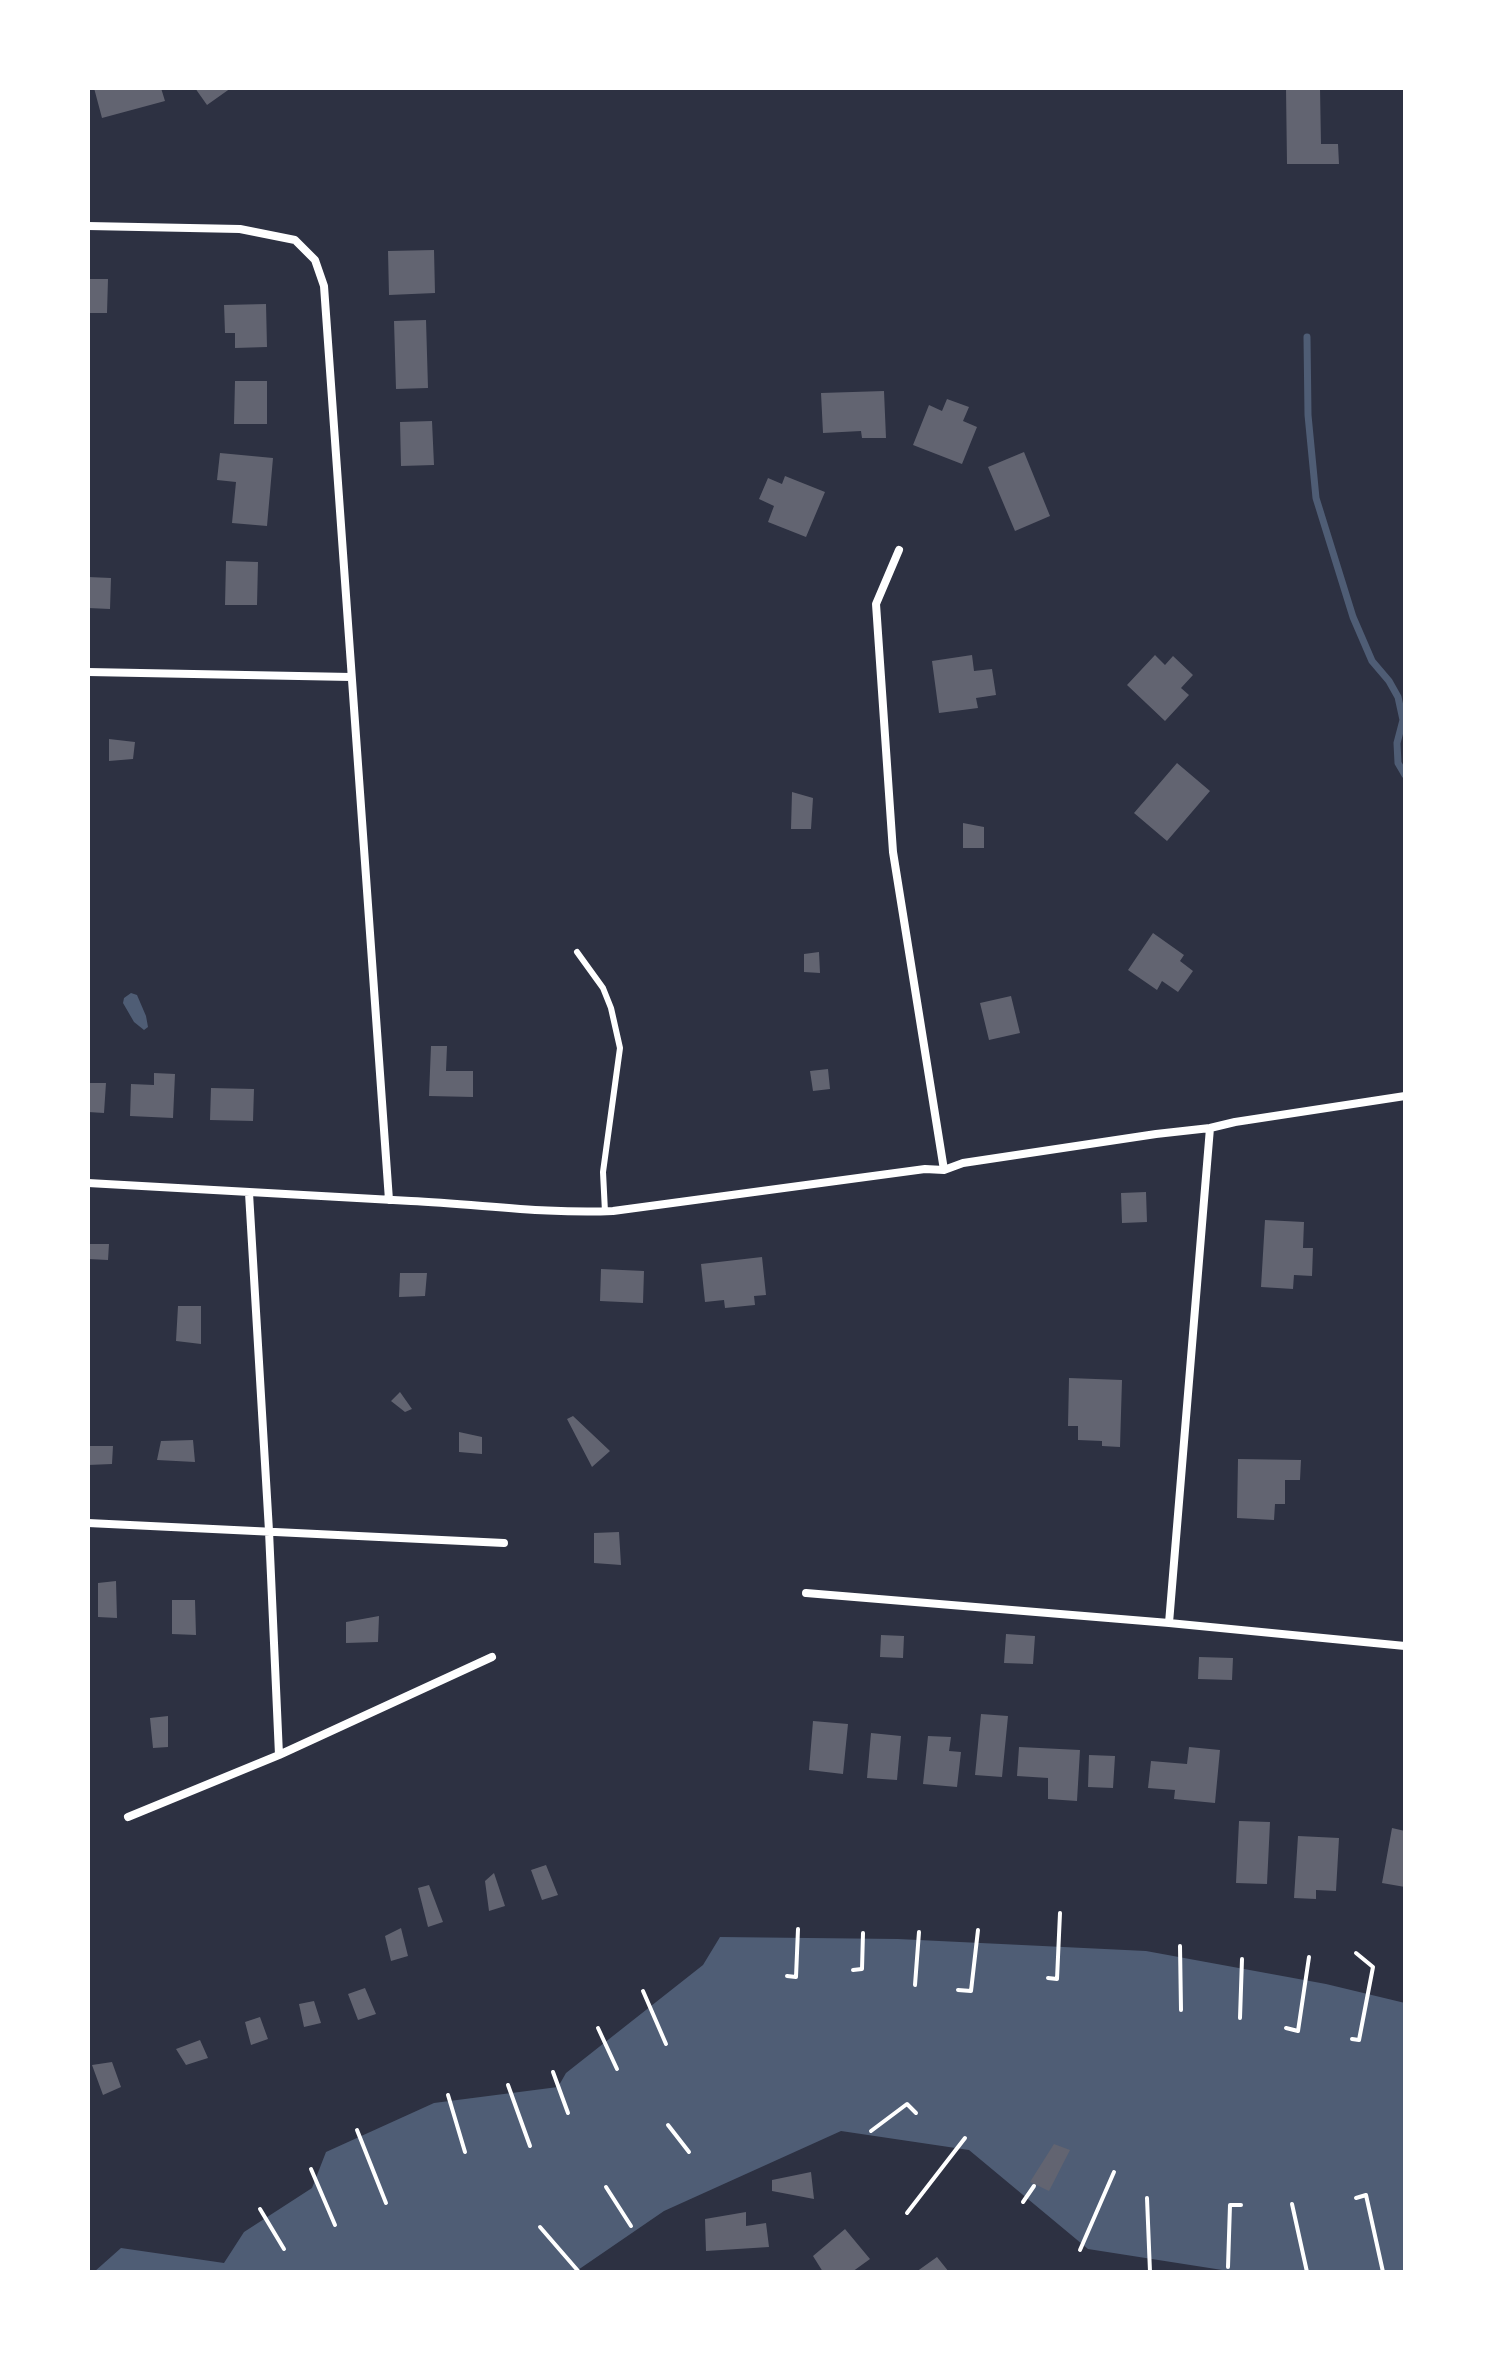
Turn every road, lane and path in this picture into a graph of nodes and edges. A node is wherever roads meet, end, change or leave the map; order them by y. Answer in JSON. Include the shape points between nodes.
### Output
{"nodes":[{"id":1,"x":88,"y":226,"type":"edge"},
{"id":2,"x":899,"y":550,"type":"dead end"},
{"id":3,"x":88,"y":672,"type":"edge"},
{"id":4,"x":351,"y":677,"type":"junction"},
{"id":5,"x":577,"y":952,"type":"dead end"},
{"id":6,"x":1405,"y":1096,"type":"edge"},
{"id":7,"x":1210,"y":1128,"type":"junction"},
{"id":8,"x":944,"y":1170,"type":"junction"},
{"id":9,"x":88,"y":1183,"type":"edge"},
{"id":10,"x":249,"y":1193,"type":"junction"},
{"id":11,"x":389,"y":1200,"type":"junction"},
{"id":12,"x":605,"y":1212,"type":"junction"},
{"id":13,"x":88,"y":1523,"type":"edge"},
{"id":14,"x":269,"y":1531,"type":"junction"},
{"id":15,"x":504,"y":1543,"type":"dead end"},
{"id":16,"x":806,"y":1593,"type":"dead end"},
{"id":17,"x":1169,"y":1623,"type":"junction"},
{"id":18,"x":1405,"y":1646,"type":"edge"},
{"id":19,"x":492,"y":1657,"type":"dead end"},
{"id":20,"x":279,"y":1755,"type":"junction"},
{"id":21,"x":128,"y":1817,"type":"dead end"},
{"id":22,"x":1060,"y":1913,"type":"dead end"},
{"id":23,"x":798,"y":1929,"type":"dead end"},
{"id":24,"x":978,"y":1930,"type":"dead end"},
{"id":25,"x":919,"y":1932,"type":"dead end"},
{"id":26,"x":863,"y":1933,"type":"dead end"},
{"id":27,"x":1180,"y":1946,"type":"dead end"},
{"id":28,"x":1356,"y":1953,"type":"dead end"},
{"id":29,"x":1309,"y":1957,"type":"dead end"},
{"id":30,"x":1242,"y":1959,"type":"dead end"},
{"id":31,"x":853,"y":1970,"type":"dead end"},
{"id":32,"x":787,"y":1976,"type":"dead end"},
{"id":33,"x":1048,"y":1978,"type":"dead end"},
{"id":34,"x":915,"y":1985,"type":"dead end"},
{"id":35,"x":958,"y":1990,"type":"dead end"},
{"id":36,"x":643,"y":1991,"type":"dead end"},
{"id":37,"x":1181,"y":2010,"type":"dead end"},
{"id":38,"x":1240,"y":2018,"type":"dead end"},
{"id":39,"x":598,"y":2028,"type":"dead end"},
{"id":40,"x":1286,"y":2028,"type":"dead end"},
{"id":41,"x":1352,"y":2039,"type":"dead end"},
{"id":42,"x":666,"y":2044,"type":"dead end"},
{"id":43,"x":617,"y":2069,"type":"dead end"},
{"id":44,"x":553,"y":2072,"type":"dead end"},
{"id":45,"x":508,"y":2085,"type":"dead end"},
{"id":46,"x":448,"y":2095,"type":"dead end"},
{"id":47,"x":568,"y":2113,"type":"dead end"},
{"id":48,"x":916,"y":2113,"type":"dead end"},
{"id":49,"x":668,"y":2125,"type":"dead end"},
{"id":50,"x":357,"y":2130,"type":"dead end"},
{"id":51,"x":871,"y":2131,"type":"dead end"},
{"id":52,"x":965,"y":2138,"type":"dead end"},
{"id":53,"x":530,"y":2146,"type":"dead end"},
{"id":54,"x":465,"y":2152,"type":"dead end"},
{"id":55,"x":689,"y":2152,"type":"dead end"},
{"id":56,"x":311,"y":2169,"type":"dead end"},
{"id":57,"x":1114,"y":2172,"type":"dead end"},
{"id":58,"x":1034,"y":2186,"type":"dead end"},
{"id":59,"x":606,"y":2187,"type":"dead end"},
{"id":60,"x":1147,"y":2198,"type":"dead end"},
{"id":61,"x":1356,"y":2198,"type":"dead end"},
{"id":62,"x":1023,"y":2202,"type":"dead end"},
{"id":63,"x":386,"y":2203,"type":"dead end"},
{"id":64,"x":1292,"y":2204,"type":"dead end"},
{"id":65,"x":1241,"y":2205,"type":"dead end"},
{"id":66,"x":260,"y":2209,"type":"dead end"},
{"id":67,"x":907,"y":2213,"type":"dead end"},
{"id":68,"x":335,"y":2225,"type":"dead end"},
{"id":69,"x":631,"y":2226,"type":"dead end"},
{"id":70,"x":540,"y":2227,"type":"dead end"},
{"id":71,"x":284,"y":2249,"type":"dead end"},
{"id":72,"x":1080,"y":2250,"type":"dead end"},
{"id":73,"x":1228,"y":2267,"type":"dead end"},
{"id":74,"x":579,"y":2272,"type":"edge"},
{"id":75,"x":1150,"y":2272,"type":"edge"},
{"id":76,"x":1307,"y":2272,"type":"edge"},
{"id":77,"x":1383,"y":2272,"type":"edge"}],
"edges":[{"from":1,"to":4,"type":"street","via":[[240,229],[295,240],[315,260],[324,286]]},
{"from":2,"to":8,"type":"street","via":[[876,604],[893,852]]},
{"from":3,"to":4,"type":"street"},
{"from":4,"to":11,"type":"street"},
{"from":5,"to":12,"type":"lane","via":[[603,988],[620,1048],[603,1172]]},
{"from":6,"to":7,"type":"street"},
{"from":7,"to":8,"type":"street"},
{"from":7,"to":17,"type":"street"},
{"from":8,"to":12,"type":"street"},
{"from":9,"to":10,"type":"street"},
{"from":10,"to":11,"type":"street"},
{"from":10,"to":14,"type":"street"},
{"from":11,"to":12,"type":"street"},
{"from":13,"to":14,"type":"street"},
{"from":14,"to":15,"type":"street"},
{"from":14,"to":20,"type":"street"},
{"from":16,"to":17,"type":"street"},
{"from":17,"to":18,"type":"street"},
{"from":19,"to":20,"type":"street"},
{"from":20,"to":21,"type":"street"},
{"from":22,"to":33,"type":"path","via":[[1057,1979]]},
{"from":23,"to":32,"type":"path","via":[[796,1977]]},
{"from":24,"to":35,"type":"path","via":[[971,1991]]},
{"from":25,"to":34,"type":"path"},
{"from":26,"to":31,"type":"path","via":[[862,1969]]},
{"from":27,"to":37,"type":"path"},
{"from":28,"to":41,"type":"path","via":[[1373,1967],[1359,2040]]},
{"from":29,"to":40,"type":"path","via":[[1298,2031]]},
{"from":30,"to":38,"type":"path"},
{"from":36,"to":42,"type":"path"},
{"from":39,"to":43,"type":"path"},
{"from":44,"to":47,"type":"path"},
{"from":45,"to":53,"type":"path"},
{"from":46,"to":54,"type":"path"},
{"from":48,"to":51,"type":"path","via":[[907,2104]]},
{"from":49,"to":55,"type":"path"},
{"from":50,"to":63,"type":"path"},
{"from":52,"to":67,"type":"path"},
{"from":56,"to":68,"type":"path"},
{"from":57,"to":72,"type":"path"},
{"from":58,"to":62,"type":"path"},
{"from":59,"to":69,"type":"path"},
{"from":60,"to":75,"type":"path"},
{"from":61,"to":77,"type":"path","via":[[1366,2195]]},
{"from":64,"to":76,"type":"path"},
{"from":65,"to":73,"type":"path","via":[[1230,2205]]},
{"from":66,"to":71,"type":"path"},
{"from":70,"to":74,"type":"path"}]}
